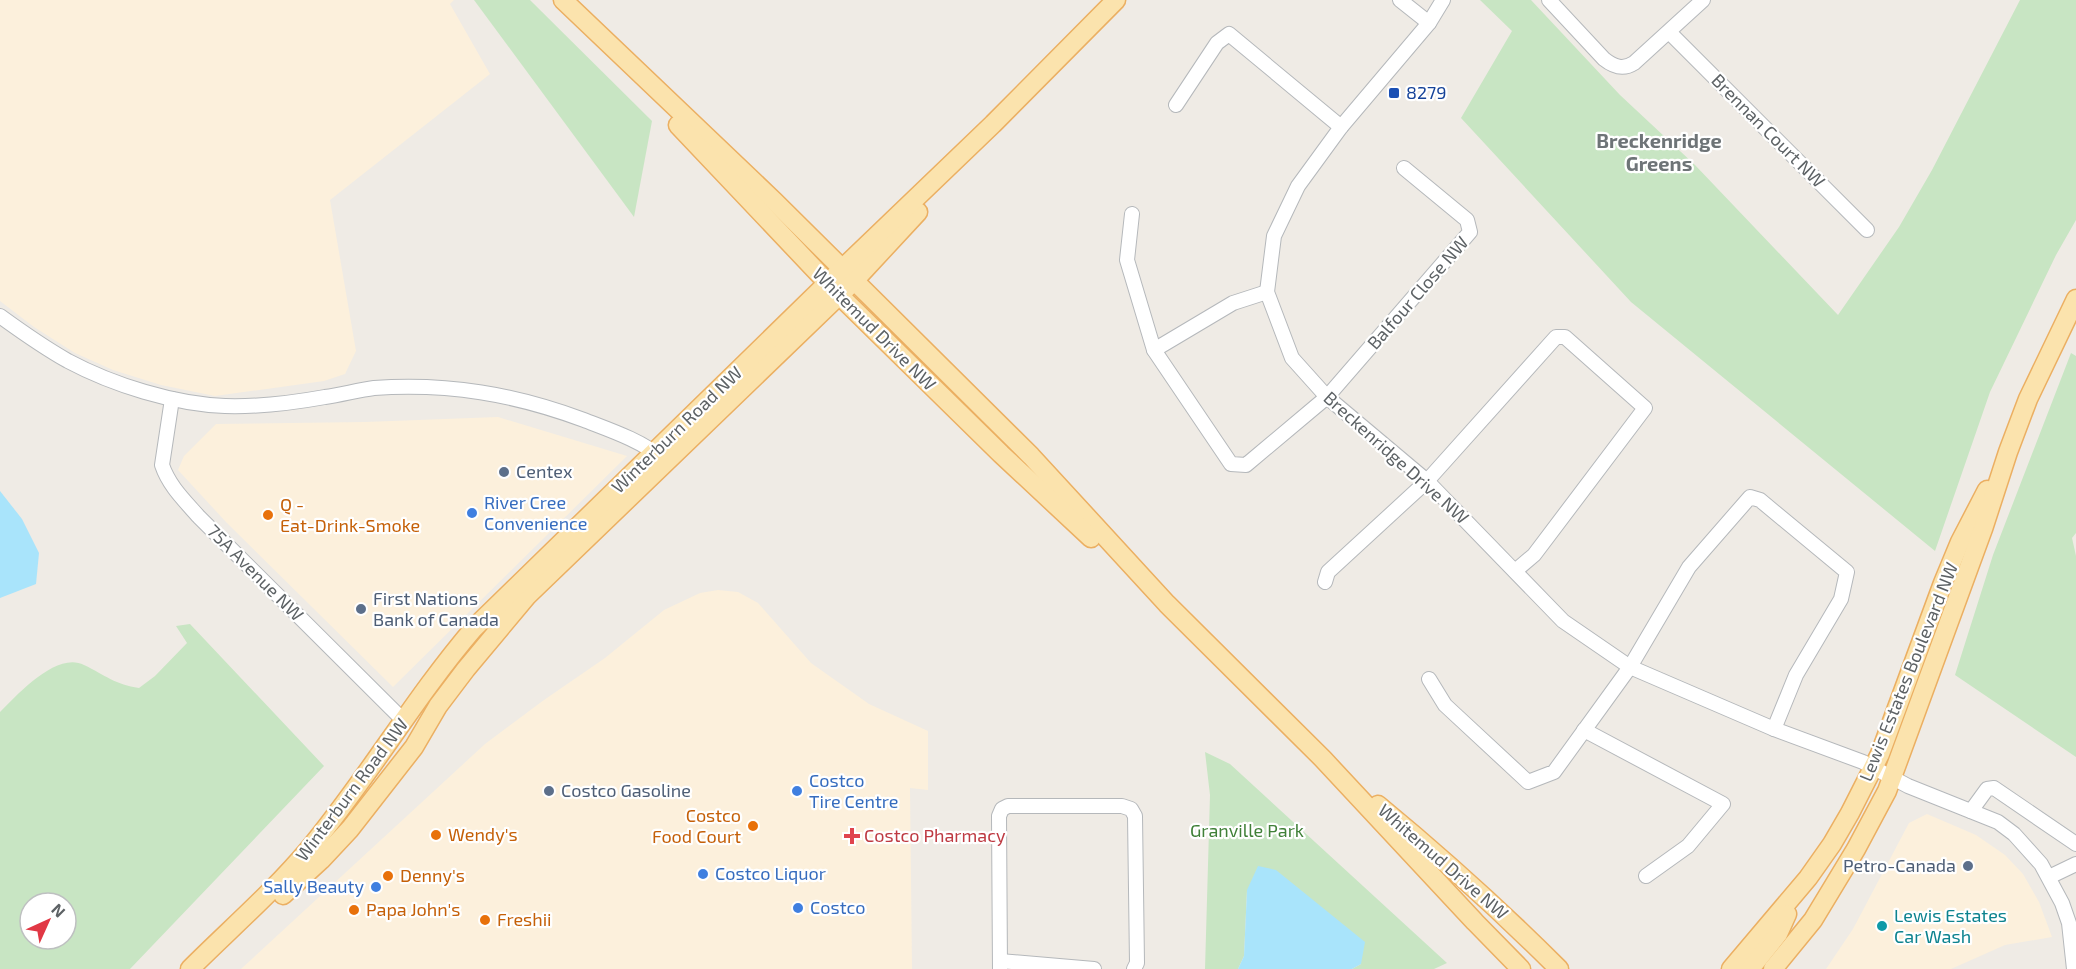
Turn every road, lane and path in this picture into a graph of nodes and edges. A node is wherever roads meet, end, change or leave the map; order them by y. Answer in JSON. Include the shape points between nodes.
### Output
{"nodes":[{"id":1,"x":563,"y":0,"type":"edge"},
{"id":2,"x":1116,"y":0,"type":"edge"},
{"id":3,"x":1400,"y":0,"type":"edge"},
{"id":4,"x":1443,"y":0,"type":"edge"},
{"id":5,"x":1549,"y":0,"type":"edge"},
{"id":6,"x":1703,"y":0,"type":"edge"},
{"id":7,"x":1430,"y":23,"type":"junction"},
{"id":8,"x":1669,"y":32,"type":"junction"},
{"id":9,"x":600,"y":37,"type":"junction"},
{"id":10,"x":1176,"y":105,"type":"dead end"},
{"id":11,"x":1341,"y":127,"type":"junction"},
{"id":12,"x":1404,"y":168,"type":"dead end"},
{"id":13,"x":1132,"y":214,"type":"dead end"},
{"id":14,"x":1867,"y":230,"type":"dead end"},
{"id":15,"x":839,"y":281,"type":"junction"},
{"id":16,"x":1266,"y":292,"type":"junction"},
{"id":17,"x":2076,"y":299,"type":"edge"},
{"id":18,"x":0,"y":316,"type":"edge"},
{"id":19,"x":1154,"y":350,"type":"junction"},
{"id":20,"x":1328,"y":397,"type":"junction"},
{"id":21,"x":172,"y":399,"type":"junction"},
{"id":22,"x":2008,"y":452,"type":"junction"},
{"id":23,"x":660,"y":457,"type":"junction"},
{"id":24,"x":1427,"y":481,"type":"junction"},
{"id":25,"x":1515,"y":571,"type":"junction"},
{"id":26,"x":1324,"y":582,"type":"dead end"},
{"id":27,"x":1630,"y":667,"type":"junction"},
{"id":28,"x":1429,"y":679,"type":"dead end"},
{"id":29,"x":404,"y":721,"type":"junction"},
{"id":30,"x":1774,"y":729,"type":"junction"},
{"id":31,"x":1584,"y":730,"type":"junction"},
{"id":32,"x":1323,"y":759,"type":"junction"},
{"id":33,"x":1873,"y":768,"type":"junction"},
{"id":34,"x":1892,"y":777,"type":"junction"},
{"id":35,"x":1971,"y":811,"type":"junction"},
{"id":36,"x":2076,"y":844,"type":"edge"},
{"id":37,"x":321,"y":860,"type":"junction"},
{"id":38,"x":2076,"y":864,"type":"edge"},
{"id":39,"x":1646,"y":876,"type":"dead end"},
{"id":40,"x":2049,"y":877,"type":"junction"},
{"id":41,"x":1798,"y":891,"type":"junction"},
{"id":42,"x":2074,"y":950,"type":"edge"},
{"id":43,"x":1503,"y":951,"type":"junction"},
{"id":44,"x":1000,"y":965,"type":"edge"},
{"id":45,"x":190,"y":969,"type":"edge"},
{"id":46,"x":206,"y":969,"type":"edge"},
{"id":47,"x":1094,"y":969,"type":"edge"},
{"id":48,"x":1134,"y":969,"type":"edge"},
{"id":49,"x":1521,"y":969,"type":"edge"},
{"id":50,"x":1531,"y":969,"type":"edge"},
{"id":51,"x":1559,"y":969,"type":"edge"},
{"id":52,"x":1731,"y":969,"type":"edge"},
{"id":53,"x":1750,"y":969,"type":"edge"},
{"id":54,"x":1773,"y":969,"type":"edge"},
{"id":55,"x":2074,"y":969,"type":"edge"}],
"edges":[{"from":1,"to":9,"type":"main road","name":"Whitemud Drive NW"},
{"from":2,"to":15,"type":"main road","name":"Winterburn Road NW","via":[[993,124],[971,155]]},
{"from":3,"to":7,"type":"street"},
{"from":4,"to":7,"type":"street","name":"Breckenridge Drive NW"},
{"from":5,"to":8,"type":"street","via":[[1615,66],[1628,66]]},
{"from":6,"to":8,"type":"street"},
{"from":7,"to":11,"type":"street","name":"Breckenridge Drive NW"},
{"from":8,"to":14,"type":"street","name":"Brennan Court NW"},
{"from":9,"to":15,"type":"main road","name":"Whitemud Drive NW","via":[[699,149]]},
{"from":9,"to":15,"type":"main road","name":"Whitemud Drive NW","via":[[774,201]]},
{"from":10,"to":11,"type":"street","via":[[1217,43],[1229,34]]},
{"from":11,"to":16,"type":"street","name":"Breckenridge Drive NW","via":[[1298,186],[1274,236]]},
{"from":12,"to":20,"type":"street","name":"Balfour Close NW","via":[[1467,220],[1470,231]]},
{"from":13,"to":19,"type":"street","via":[[1127,260]]},
{"from":15,"to":23,"type":"main road","name":"Winterburn Road NW"},
{"from":15,"to":32,"type":"main road","name":"Whitemud Drive NW","via":[[1001,454],[1167,604]]},
{"from":16,"to":19,"type":"street","via":[[1233,303]]},
{"from":16,"to":20,"type":"street","name":"Breckenridge Drive NW","via":[[1292,358]]},
{"from":17,"to":22,"type":"main road","name":"Lewis Estates Boulevard NW","via":[[2028,399]]},
{"from":18,"to":21,"type":"street","via":[[68,361]]},
{"from":19,"to":20,"type":"street","via":[[1231,464],[1246,465]]},
{"from":20,"to":24,"type":"street","name":"Breckenridge Drive NW"},
{"from":21,"to":23,"type":"street","via":[[225,406],[295,403],[373,388],[492,393],[606,428]]},
{"from":21,"to":29,"type":"street","name":"75A Avenue NW","via":[[162,465],[176,491]]},
{"from":22,"to":33,"type":"main road","name":"Lewis Estates Boulevard NW","via":[[1960,542]]},
{"from":22,"to":34,"type":"main road","name":"Lewis Estates Boulevard NW"},
{"from":23,"to":29,"type":"main road","name":"Winterburn Road NW","via":[[474,628]]},
{"from":23,"to":37,"type":"main road","name":"Winterburn Road NW","via":[[491,637],[445,697],[414,747]]},
{"from":24,"to":25,"type":"street","name":"Breckenridge Drive NW"},
{"from":24,"to":25,"type":"street","via":[[1556,337],[1565,337],[1645,408],[1534,555]]},
{"from":24,"to":26,"type":"street","via":[[1328,572]]},
{"from":25,"to":27,"type":"street","name":"Breckenridge Drive NW","via":[[1563,621]]},
{"from":27,"to":30,"type":"street","name":"Breckenridge Drive NW"},
{"from":27,"to":30,"type":"street","via":[[1689,567],[1750,497],[1760,500],[1847,572],[1841,599],[1796,675]]},
{"from":27,"to":31,"type":"street"},
{"from":28,"to":31,"type":"street","via":[[1445,705],[1528,782],[1554,772]]},
{"from":29,"to":37,"type":"main road","via":[[402,739]]},
{"from":29,"to":45,"type":"main road","name":"Winterburn Road NW","via":[[309,849]]},
{"from":30,"to":33,"type":"street","name":"Breckenridge Drive NW"},
{"from":31,"to":39,"type":"street","via":[[1723,804],[1688,846]]},
{"from":32,"to":43,"type":"main road","name":"Whitemud Drive NW"},
{"from":32,"to":51,"type":"main road","name":"Whitemud Drive NW","via":[[1424,843]]},
{"from":33,"to":34,"type":"street","name":"Breckenridge Drive NW"},
{"from":33,"to":41,"type":"main road","name":"Lewis Estates Boulevard NW","via":[[1832,844]]},
{"from":34,"to":35,"type":"street","name":"Breckenridge Drive NW"},
{"from":34,"to":54,"type":"main road","name":"Lewis Estates Boulevard NW","via":[[1856,849],[1813,920]]},
{"from":35,"to":36,"type":"street","via":[[1982,793],[1994,788]]},
{"from":35,"to":40,"type":"street","name":"Breckenridge Drive NW","via":[[1998,822],[2014,834]]},
{"from":37,"to":46,"type":"main road","name":"Winterburn Road NW"},
{"from":38,"to":40,"type":"street"},
{"from":40,"to":42,"type":"street","name":"Breckenridge Drive NW","via":[[2069,923]]},
{"from":41,"to":52,"type":"main road","name":"Lewis Estates Boulevard NW"},
{"from":41,"to":53,"type":"main road","via":[[1778,934]]},
{"from":42,"to":55,"type":"street","name":"Breckenridge Drive NW"},
{"from":43,"to":49,"type":"main road","name":"Whitemud Drive NW"},
{"from":43,"to":50,"type":"main road"},
{"from":44,"to":47,"type":"street"},
{"from":44,"to":48,"type":"street","via":[[1002,809],[1122,806],[1131,808],[1135,816]]}]}
